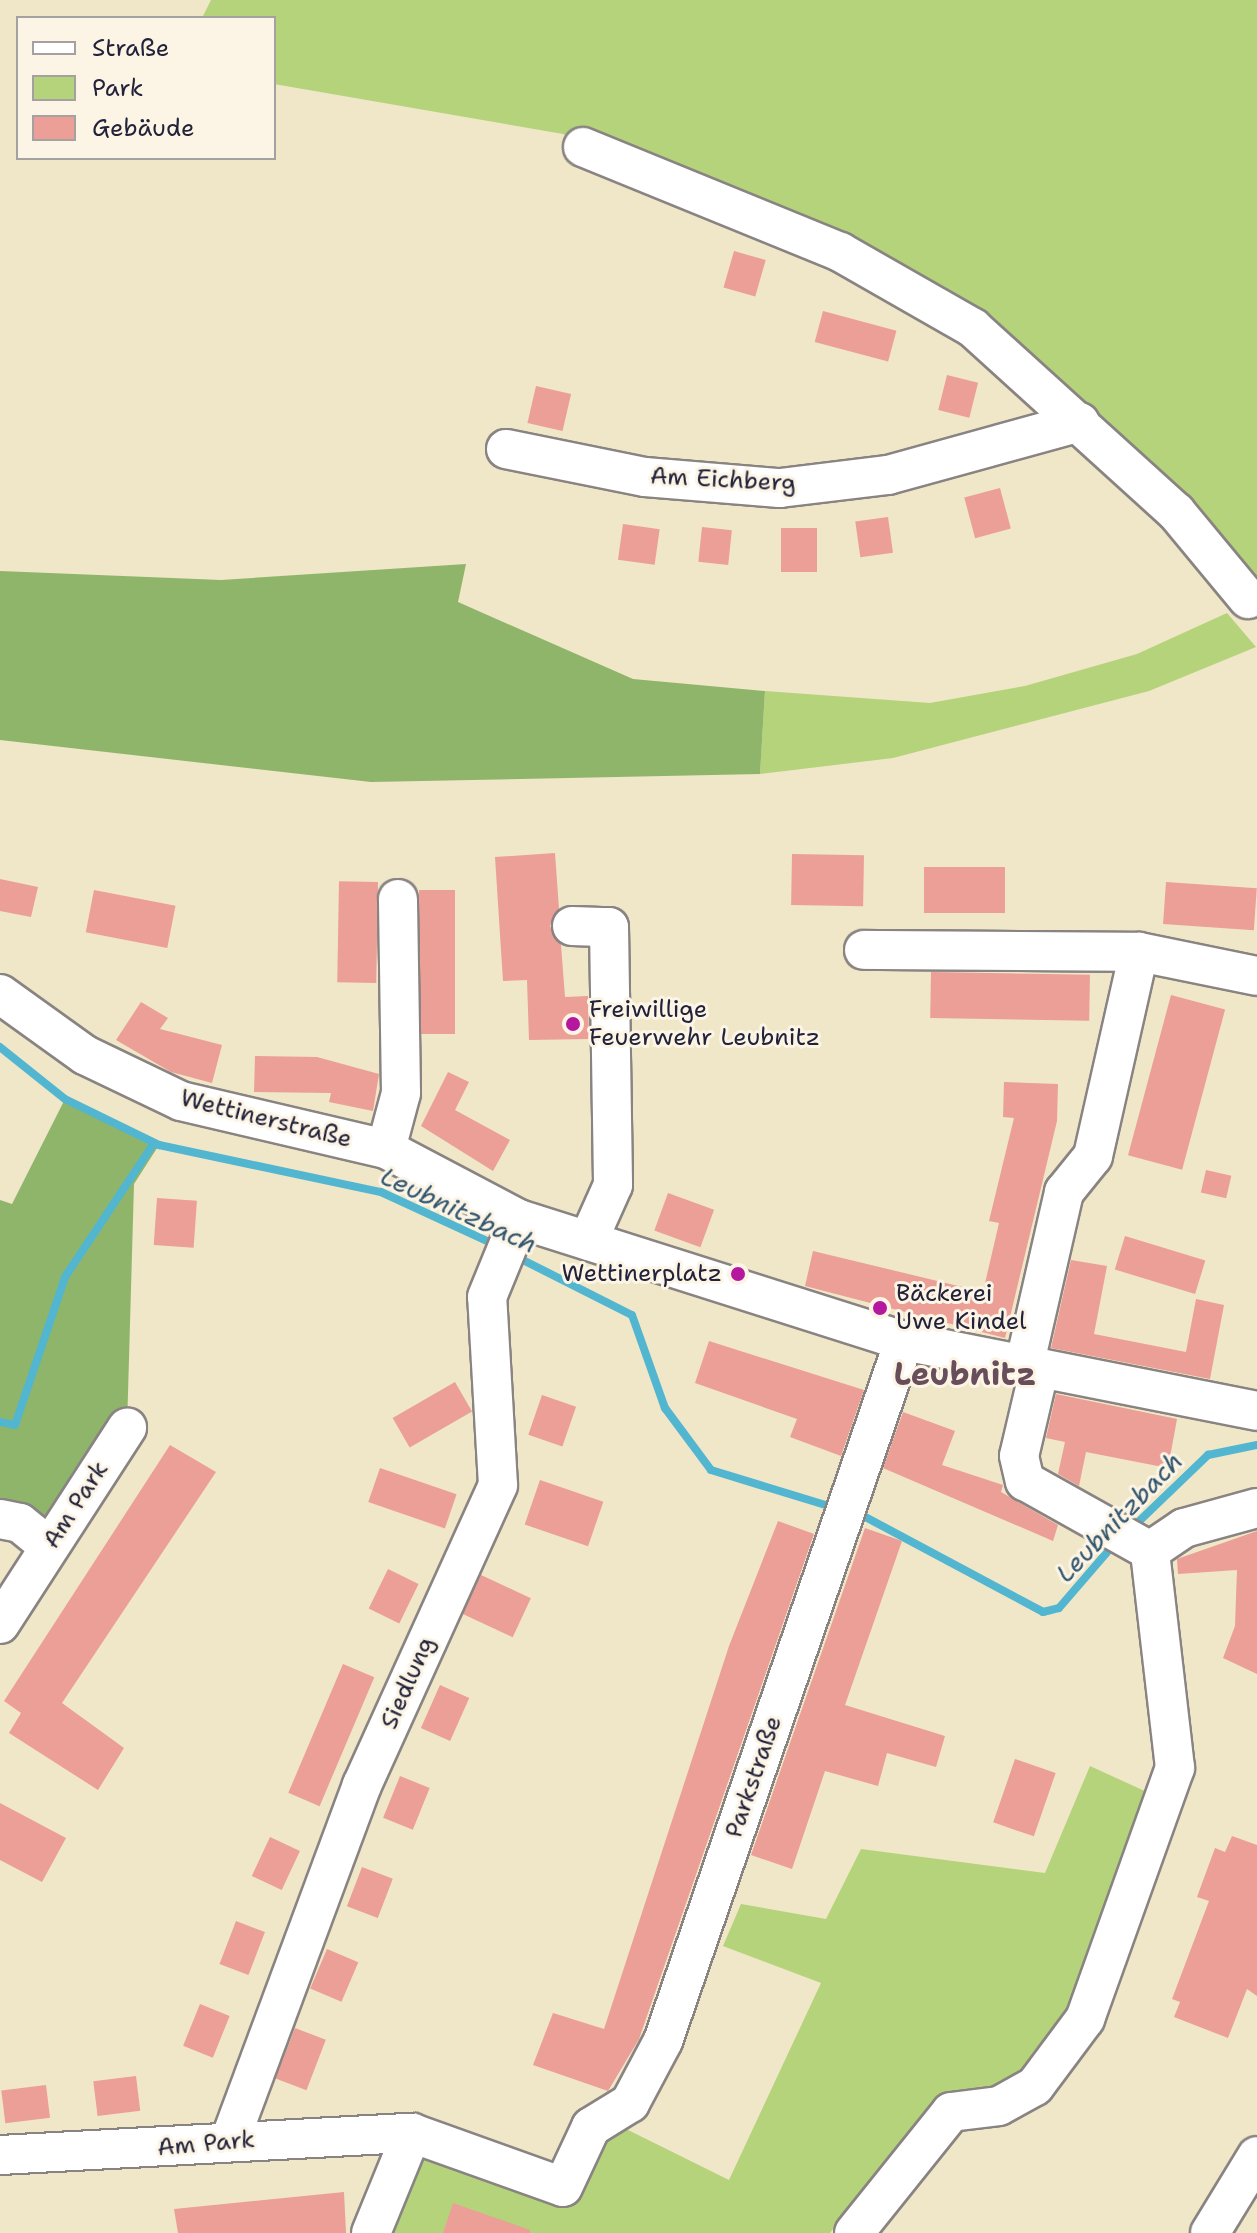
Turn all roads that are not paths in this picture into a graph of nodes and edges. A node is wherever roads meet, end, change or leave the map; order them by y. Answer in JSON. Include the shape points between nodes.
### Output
{"nodes":[{"id":1,"x":583,"y":147,"type":"dead end"},
{"id":2,"x":1080,"y":422,"type":"junction"},
{"id":3,"x":506,"y":449,"type":"dead end"},
{"id":4,"x":1254,"y":602,"type":"edge"},
{"id":5,"x":398,"y":899,"type":"dead end"},
{"id":6,"x":572,"y":926,"type":"dead end"},
{"id":7,"x":864,"y":950,"type":"dead end"},
{"id":8,"x":1139,"y":952,"type":"junction"},
{"id":9,"x":1257,"y":976,"type":"edge"},
{"id":10,"x":0,"y":994,"type":"edge"},
{"id":11,"x":386,"y":1149,"type":"junction"},
{"id":12,"x":510,"y":1239,"type":"junction"},
{"id":13,"x":588,"y":1241,"type":"junction"},
{"id":14,"x":904,"y":1341,"type":"junction"},
{"id":15,"x":1031,"y":1369,"type":"junction"},
{"id":16,"x":1257,"y":1411,"type":"edge"},
{"id":17,"x":127,"y":1428,"type":"dead end"},
{"id":18,"x":1257,"y":1508,"type":"edge"},
{"id":19,"x":0,"y":1519,"type":"edge"},
{"id":20,"x":1129,"y":1540,"type":"junction"},
{"id":21,"x":48,"y":1546,"type":"junction"},
{"id":22,"x":0,"y":1624,"type":"edge"},
{"id":23,"x":412,"y":2133,"type":"junction"},
{"id":24,"x":230,"y":2140,"type":"junction"},
{"id":25,"x":0,"y":2155,"type":"edge"},
{"id":26,"x":1257,"y":2156,"type":"edge"},
{"id":27,"x":563,"y":2187,"type":"joint"},
{"id":28,"x":371,"y":2233,"type":"edge"},
{"id":29,"x":854,"y":2233,"type":"edge"},
{"id":30,"x":1210,"y":2233,"type":"edge"}],
"edges":[{"from":1,"to":2,"type":"street","via":[[840,252],[973,328]]},
{"from":2,"to":3,"type":"street","name":"Am Eichberg","via":[[888,475],[780,488],[645,477]]},
{"from":2,"to":4,"type":"street","via":[[1176,512]]},
{"from":5,"to":11,"type":"street","via":[[401,1093]]},
{"from":6,"to":13,"type":"street","via":[[609,927],[613,1185]]},
{"from":7,"to":8,"type":"street"},
{"from":8,"to":9,"type":"street"},
{"from":8,"to":15,"type":"street","via":[[1093,1156],[1064,1192]]},
{"from":10,"to":11,"type":"street","name":"Wettinerstraße","via":[[85,1055],[181,1101]]},
{"from":11,"to":12,"type":"street","name":"Wettinerstraße"},
{"from":12,"to":13,"type":"street","name":"Wettinerstraße"},
{"from":12,"to":24,"type":"street","name":"Siedlung","via":[[487,1297],[498,1485],[362,1785]]},
{"from":13,"to":14,"type":"street"},
{"from":14,"to":15,"type":"street"},
{"from":14,"to":27,"type":"street","name":"Parkstraße","via":[[663,2041],[630,2103],[591,2127]]},
{"from":15,"to":16,"type":"street"},
{"from":15,"to":20,"type":"street","via":[[1019,1456],[1025,1481]]},
{"from":17,"to":21,"type":"street","name":"Am Park"},
{"from":18,"to":20,"type":"street"},
{"from":19,"to":21,"type":"street","via":[[20,1523]]},
{"from":20,"to":29,"type":"street","via":[[1175,1768],[1085,2019],[1035,2086],[999,2106],[951,2112]]},
{"from":21,"to":22,"type":"street","name":"Am Park"},
{"from":23,"to":24,"type":"street","name":"Am Park"},
{"from":23,"to":27,"type":"street","name":"Am Park"},
{"from":23,"to":28,"type":"street"},
{"from":24,"to":25,"type":"street","name":"Am Park","via":[[101,2154]]},
{"from":26,"to":30,"type":"street"}]}
